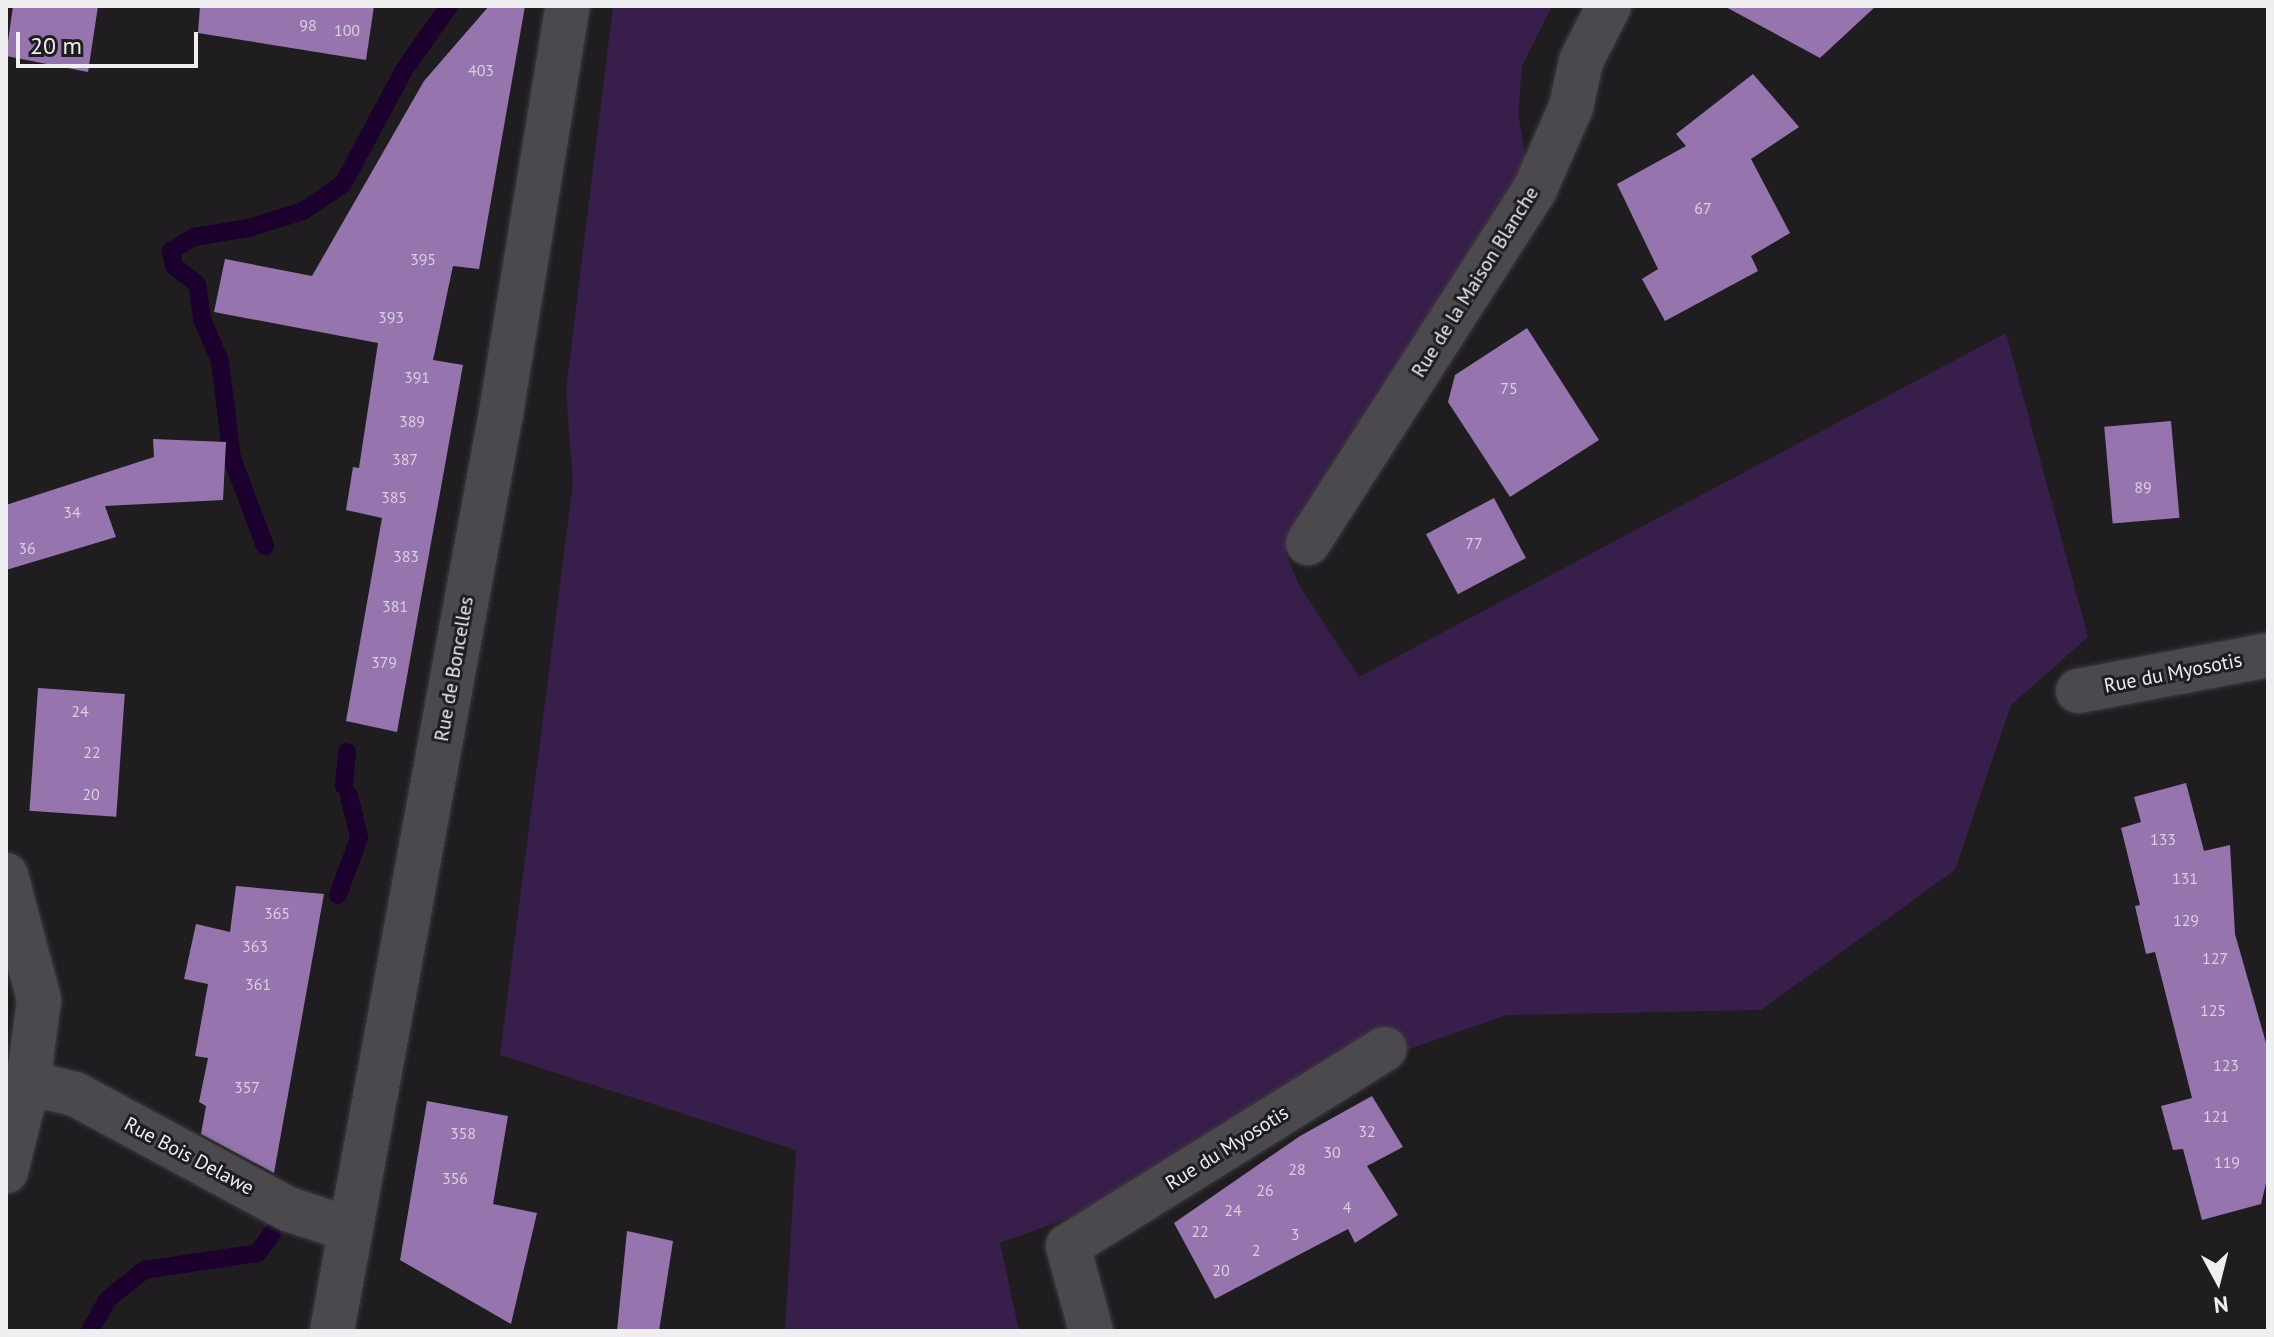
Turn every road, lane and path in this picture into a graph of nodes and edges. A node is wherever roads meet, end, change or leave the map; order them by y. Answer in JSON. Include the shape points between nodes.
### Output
{"nodes":[{"id":1,"x":568,"y":6,"type":"edge"},
{"id":2,"x":1609,"y":6,"type":"edge"},
{"id":3,"x":1308,"y":543,"type":"dead end"},
{"id":4,"x":2268,"y":655,"type":"edge"},
{"id":5,"x":2078,"y":691,"type":"dead end"},
{"id":6,"x":6,"y":875,"type":"edge"},
{"id":7,"x":1385,"y":1049,"type":"dead end"},
{"id":8,"x":28,"y":1083,"type":"junction"},
{"id":9,"x":6,"y":1171,"type":"edge"},
{"id":10,"x":351,"y":1230,"type":"junction"},
{"id":11,"x":332,"y":1331,"type":"edge"},
{"id":12,"x":1091,"y":1331,"type":"edge"}],
"edges":[{"from":1,"to":10,"type":"street","name":"Rue de Boncelles","via":[[501,413]]},
{"from":2,"to":3,"type":"street","name":"Rue de la Maison Blanche","via":[[1581,61],[1571,107],[1535,189]]},
{"from":4,"to":5,"type":"street","name":"Rue du Myosotis"},
{"from":6,"to":8,"type":"street","via":[[39,1000]]},
{"from":7,"to":12,"type":"street","name":"Rue du Myosotis","via":[[1068,1246]]},
{"from":8,"to":9,"type":"street"},
{"from":8,"to":10,"type":"street","name":"Rue Bois Delawe","via":[[75,1094],[288,1209]]},
{"from":10,"to":11,"type":"street","name":"Rue de Boncelles"}]}
